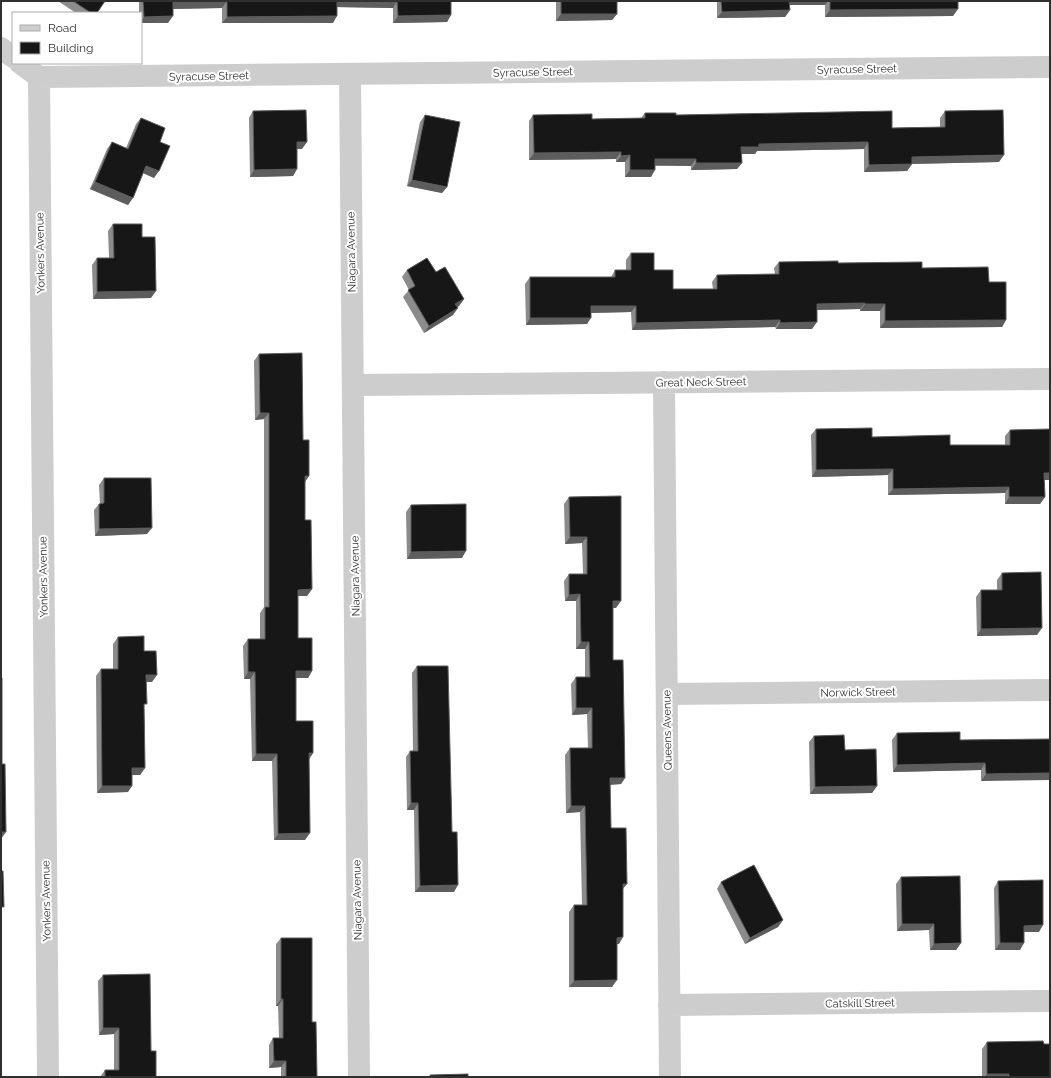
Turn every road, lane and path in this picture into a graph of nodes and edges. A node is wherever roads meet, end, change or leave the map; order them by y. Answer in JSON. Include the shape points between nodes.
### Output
{"nodes":[{"id":1,"x":1,"y":48,"type":"edge"},
{"id":2,"x":12,"y":56,"type":"edge"},
{"id":3,"x":21,"y":64,"type":"edge"},
{"id":4,"x":1050,"y":68,"type":"edge"},
{"id":5,"x":350,"y":74,"type":"junction"},
{"id":6,"x":39,"y":77,"type":"junction"},
{"id":7,"x":1050,"y":379,"type":"edge"},
{"id":8,"x":664,"y":382,"type":"junction"},
{"id":9,"x":353,"y":386,"type":"junction"},
{"id":10,"x":1050,"y":690,"type":"edge"},
{"id":11,"x":666,"y":694,"type":"junction"},
{"id":12,"x":1050,"y":1001,"type":"edge"},
{"id":13,"x":669,"y":1005,"type":"junction"},
{"id":14,"x":48,"y":1077,"type":"edge"},
{"id":15,"x":359,"y":1077,"type":"edge"},
{"id":16,"x":670,"y":1077,"type":"edge"}],
"edges":[{"from":1,"to":2,"type":"street"},
{"from":3,"to":6,"type":"street"},
{"from":4,"to":5,"type":"street","name":"Syracuse Street"},
{"from":5,"to":6,"type":"street","name":"Syracuse Street"},
{"from":5,"to":9,"type":"street","name":"Niagara Avenue"},
{"from":6,"to":14,"type":"street","name":"Yonkers Avenue"},
{"from":7,"to":8,"type":"street","name":"Great Neck Street"},
{"from":8,"to":9,"type":"street","name":"Great Neck Street"},
{"from":8,"to":11,"type":"street","name":"Queens Avenue"},
{"from":9,"to":15,"type":"street","name":"Niagara Avenue"},
{"from":10,"to":11,"type":"street","name":"Norwick Street"},
{"from":11,"to":13,"type":"street","name":"Queens Avenue"},
{"from":12,"to":13,"type":"street","name":"Catskill Street"},
{"from":13,"to":16,"type":"street","name":"Queens Avenue"}]}
